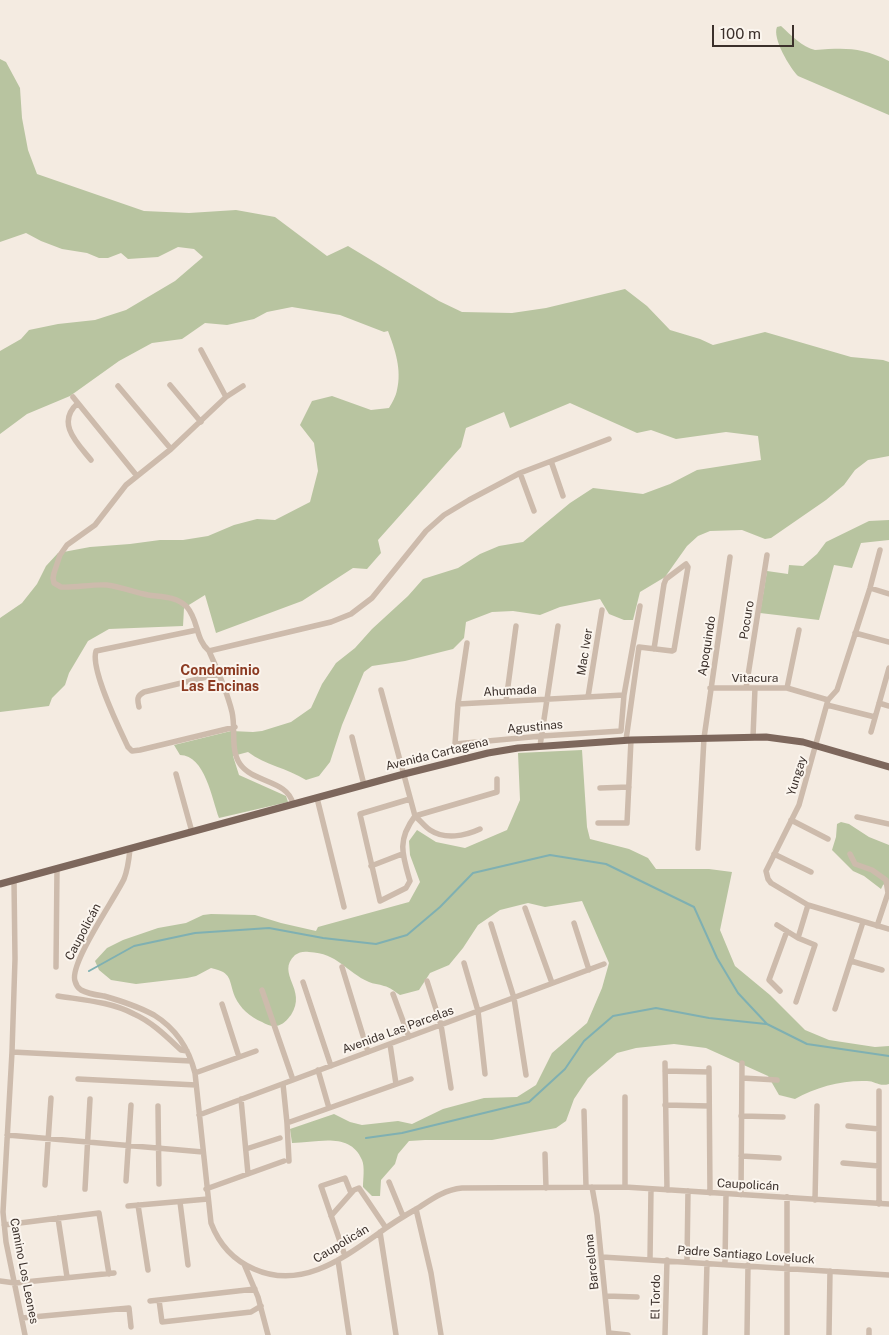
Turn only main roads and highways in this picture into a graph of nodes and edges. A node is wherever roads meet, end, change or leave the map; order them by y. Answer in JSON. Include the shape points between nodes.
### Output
{"nodes":[{"id":1,"x":889,"y":766,"type":"edge"},
{"id":2,"x":0,"y":884,"type":"edge"}],
"edges":[{"from":1,"to":2,"type":"main road","name":"Avenida Cartagena","via":[[784,739],[753,737],[540,746],[488,753],[364,784]]}]}
